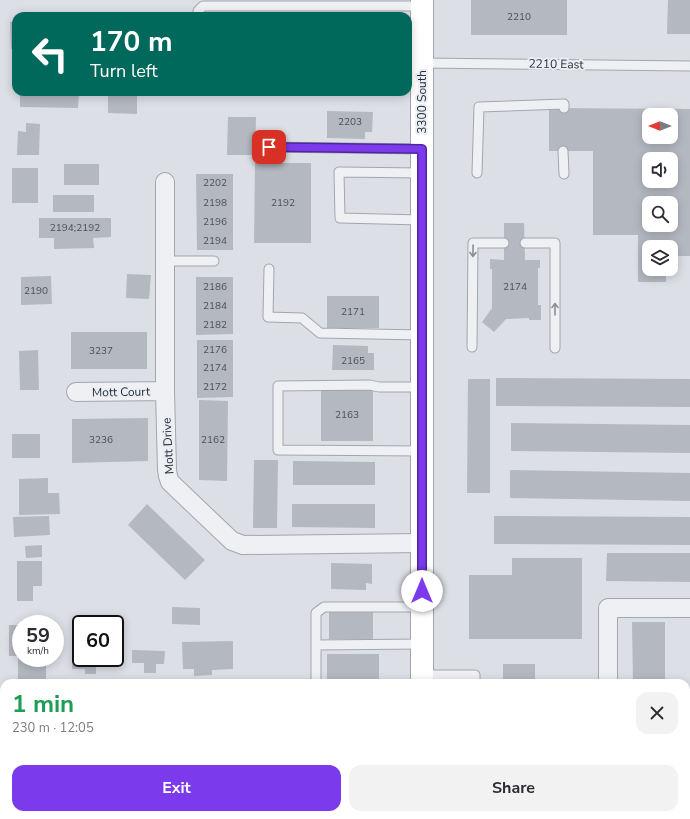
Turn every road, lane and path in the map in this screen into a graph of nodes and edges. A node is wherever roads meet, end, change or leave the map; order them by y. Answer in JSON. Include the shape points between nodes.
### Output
{"nodes":[{"id":1,"x":422,"y":3,"type":"edge"},
{"id":2,"x":198,"y":12,"type":"edge"},
{"id":3,"x":422,"y":62,"type":"junction"},
{"id":4,"x":690,"y":66,"type":"edge"},
{"id":5,"x":564,"y":108,"type":"dead end"},
{"id":6,"x":269,"y":147,"type":"dead end"},
{"id":7,"x":422,"y":149,"type":"junction"},
{"id":8,"x":563,"y":151,"type":"dead end"},
{"id":9,"x":422,"y":173,"type":"junction"},
{"id":10,"x":477,"y":173,"type":"dead end"},
{"id":11,"x":564,"y":174,"type":"dead end"},
{"id":12,"x":165,"y":182,"type":"dead end"},
{"id":13,"x":422,"y":220,"type":"junction"},
{"id":14,"x":504,"y":243,"type":"dead end"},
{"id":15,"x":524,"y":243,"type":"dead end"},
{"id":16,"x":165,"y":261,"type":"junction"},
{"id":17,"x":214,"y":261,"type":"dead end"},
{"id":18,"x":269,"y":269,"type":"dead end"},
{"id":19,"x":422,"y":335,"type":"junction"},
{"id":20,"x":472,"y":347,"type":"dead end"},
{"id":21,"x":555,"y":348,"type":"dead end"},
{"id":22,"x":422,"y":387,"type":"junction"},
{"id":23,"x":165,"y":391,"type":"junction"},
{"id":24,"x":76,"y":392,"type":"dead end"},
{"id":25,"x":422,"y":451,"type":"junction"},
{"id":26,"x":422,"y":543,"type":"junction"},
{"id":27,"x":422,"y":607,"type":"junction"},
{"id":28,"x":690,"y":608,"type":"edge"},
{"id":29,"x":422,"y":644,"type":"junction"},
{"id":30,"x":316,"y":645,"type":"junction"},
{"id":31,"x":316,"y":679,"type":"edge"},
{"id":32,"x":422,"y":679,"type":"edge"},
{"id":33,"x":475,"y":679,"type":"edge"},
{"id":34,"x":608,"y":679,"type":"edge"}],
"edges":[{"from":1,"to":2,"type":"lane","via":[[203,6]]},
{"from":1,"to":3,"type":"main road","name":"3300 South"},
{"from":3,"to":4,"type":"lane","name":"2210 East"},
{"from":3,"to":7,"type":"main road","name":"3300 South"},
{"from":5,"to":10,"type":"lane","via":[[564,104],[479,107]]},
{"from":6,"to":7,"type":"lane"},
{"from":7,"to":9,"type":"main road","name":"3300 South"},
{"from":8,"to":11,"type":"lane"},
{"from":9,"to":13,"type":"main road","name":"3300 South"},
{"from":9,"to":13,"type":"lane","via":[[339,172],[340,218]]},
{"from":12,"to":16,"type":"street","name":"Mott Drive"},
{"from":13,"to":19,"type":"main road","name":"3300 South"},
{"from":14,"to":20,"type":"lane","one_way":true,"via":[[473,243]]},
{"from":21,"to":15,"type":"lane","one_way":true,"via":[[555,243]]},
{"from":16,"to":17,"type":"lane"},
{"from":16,"to":23,"type":"street","name":"Mott Drive"},
{"from":18,"to":19,"type":"lane","via":[[268,318],[302,318],[320,333]]},
{"from":19,"to":22,"type":"main road","name":"3300 South"},
{"from":22,"to":25,"type":"main road","name":"3300 South"},
{"from":22,"to":25,"type":"lane","via":[[278,386],[278,450]]},
{"from":23,"to":24,"type":"street","name":"Mott Court"},
{"from":23,"to":26,"type":"street","name":"Mott Drive","via":[[170,482],[232,541],[243,545]]},
{"from":25,"to":26,"type":"main road","name":"3300 South"},
{"from":26,"to":27,"type":"main road","name":"3300 South"},
{"from":27,"to":29,"type":"main road","name":"3300 South"},
{"from":27,"to":30,"type":"lane","via":[[324,607],[316,613]]},
{"from":28,"to":34,"type":"street","via":[[608,608]]},
{"from":29,"to":30,"type":"lane"},
{"from":29,"to":32,"type":"main road","name":"3300 South"},
{"from":30,"to":31,"type":"lane"},
{"from":32,"to":33,"type":"lane","via":[[475,674]]}]}
